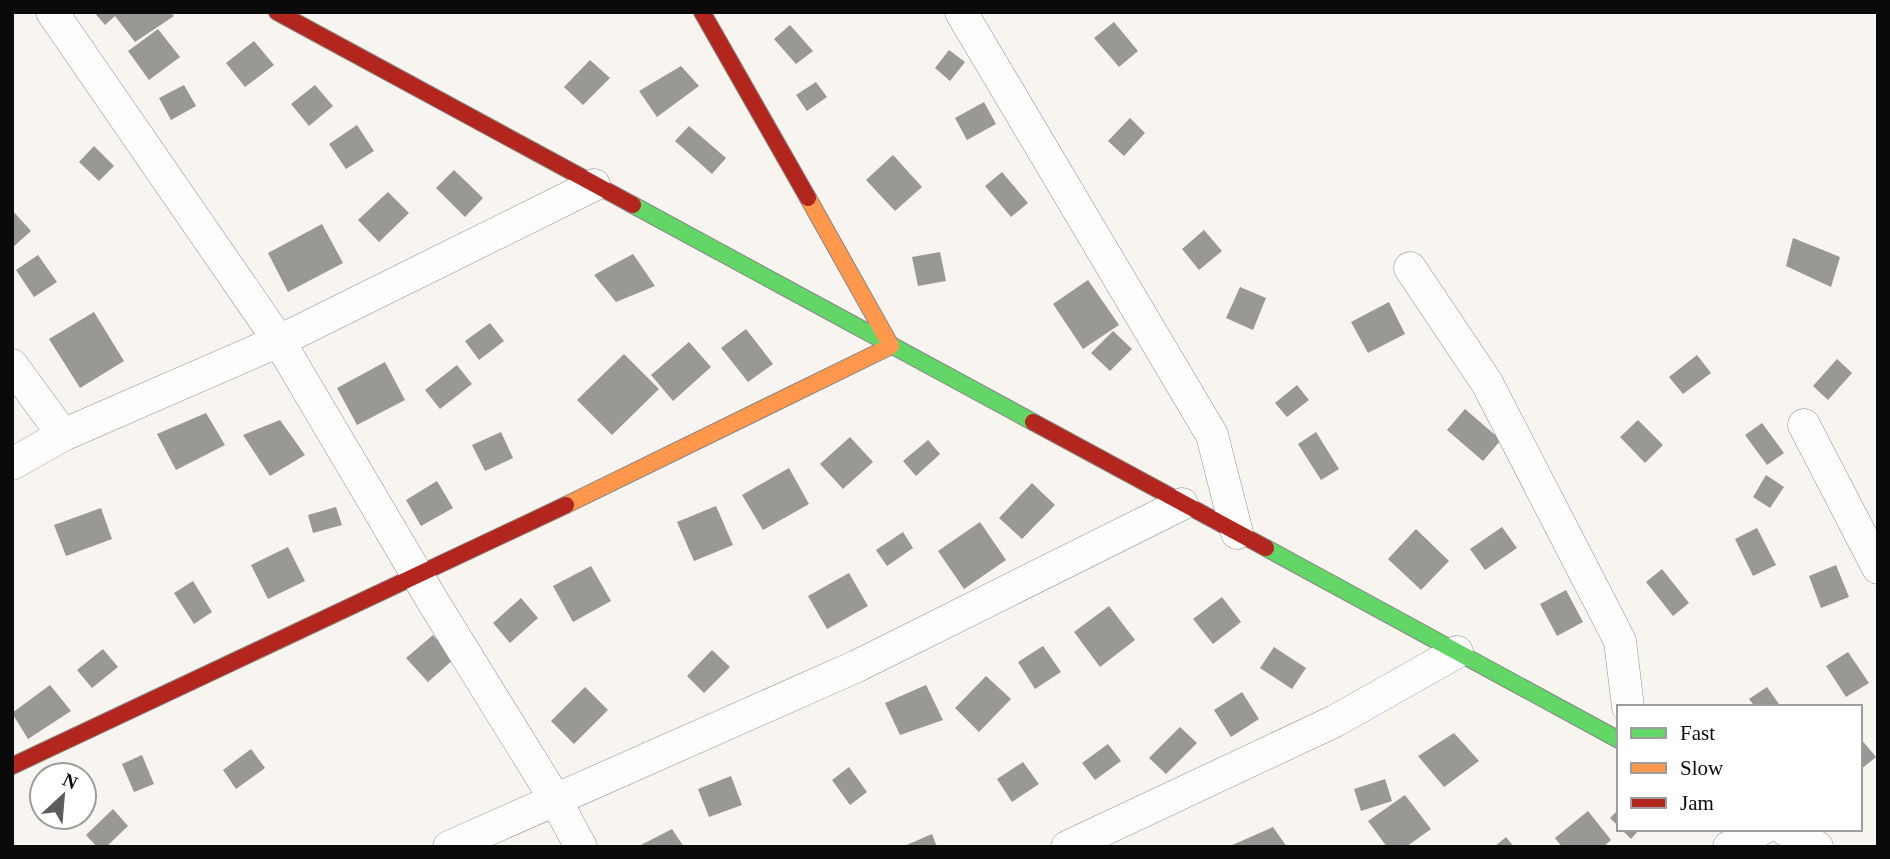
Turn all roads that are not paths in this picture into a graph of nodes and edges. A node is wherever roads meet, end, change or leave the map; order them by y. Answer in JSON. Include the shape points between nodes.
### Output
{"nodes":[{"id":1,"x":52,"y":12,"type":"edge"},
{"id":2,"x":277,"y":12,"type":"edge"},
{"id":3,"x":702,"y":12,"type":"edge"},
{"id":4,"x":961,"y":12,"type":"edge"},
{"id":5,"x":594,"y":185,"type":"junction"},
{"id":6,"x":1410,"y":268,"type":"dead end"},
{"id":7,"x":279,"y":341,"type":"junction"},
{"id":8,"x":891,"y":346,"type":"junction"},
{"id":9,"x":12,"y":365,"type":"edge"},
{"id":10,"x":1804,"y":425,"type":"dead end"},
{"id":11,"x":63,"y":435,"type":"junction"},
{"id":12,"x":12,"y":464,"type":"edge"},
{"id":13,"x":1182,"y":504,"type":"junction"},
{"id":14,"x":1237,"y":533,"type":"junction"},
{"id":15,"x":1878,"y":568,"type":"edge"},
{"id":16,"x":418,"y":577,"type":"junction"},
{"id":17,"x":1457,"y":652,"type":"junction"},
{"id":18,"x":1628,"y":705,"type":"edge"},
{"id":19,"x":1617,"y":739,"type":"edge"},
{"id":20,"x":12,"y":766,"type":"edge"},
{"id":21,"x":555,"y":799,"type":"junction"},
{"id":22,"x":1758,"y":831,"type":"edge"},
{"id":23,"x":1788,"y":831,"type":"edge"},
{"id":24,"x":449,"y":847,"type":"edge"},
{"id":25,"x":581,"y":847,"type":"edge"},
{"id":26,"x":1067,"y":847,"type":"edge"},
{"id":27,"x":1729,"y":847,"type":"edge"},
{"id":28,"x":1816,"y":847,"type":"edge"}],
"edges":[{"from":1,"to":7,"type":"street"},
{"from":2,"to":5,"type":"street"},
{"from":3,"to":8,"type":"street","via":[[778,139]]},
{"from":4,"to":14,"type":"street","via":[[1212,435]]},
{"from":5,"to":7,"type":"street"},
{"from":5,"to":8,"type":"street"},
{"from":6,"to":18,"type":"street","via":[[1487,383],[1620,641]]},
{"from":7,"to":11,"type":"street"},
{"from":7,"to":16,"type":"street"},
{"from":8,"to":13,"type":"street"},
{"from":8,"to":16,"type":"street"},
{"from":9,"to":11,"type":"street"},
{"from":10,"to":15,"type":"street"},
{"from":11,"to":12,"type":"street"},
{"from":13,"to":14,"type":"street"},
{"from":13,"to":21,"type":"street","via":[[857,666]]},
{"from":14,"to":17,"type":"street"},
{"from":16,"to":20,"type":"street"},
{"from":16,"to":21,"type":"street"},
{"from":17,"to":19,"type":"street"},
{"from":17,"to":26,"type":"street","via":[[1335,722]]},
{"from":21,"to":24,"type":"street"},
{"from":21,"to":25,"type":"street"},
{"from":22,"to":27,"type":"street"},
{"from":23,"to":28,"type":"street"}]}
